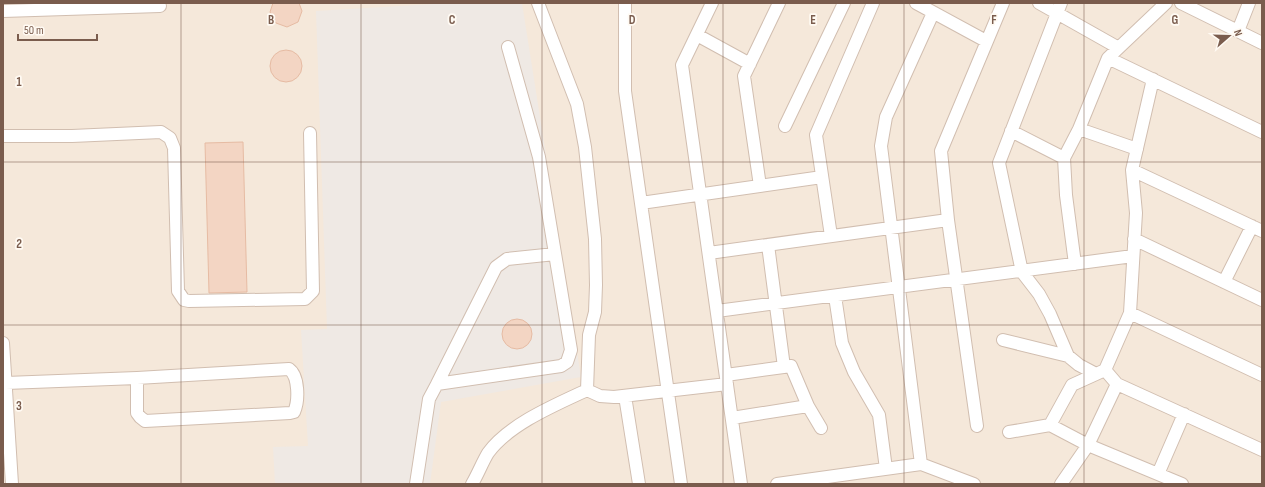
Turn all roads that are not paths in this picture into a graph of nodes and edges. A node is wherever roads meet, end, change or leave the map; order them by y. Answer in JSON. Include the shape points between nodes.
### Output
{"nodes":[{"id":1,"x":538,"y":3,"type":"edge"},
{"id":2,"x":625,"y":3,"type":"edge"},
{"id":3,"x":712,"y":3,"type":"edge"},
{"id":4,"x":779,"y":3,"type":"edge"},
{"id":5,"x":844,"y":3,"type":"edge"},
{"id":6,"x":873,"y":3,"type":"edge"},
{"id":7,"x":916,"y":3,"type":"edge"},
{"id":8,"x":1003,"y":3,"type":"edge"},
{"id":9,"x":1039,"y":3,"type":"edge"},
{"id":10,"x":1166,"y":3,"type":"edge"},
{"id":11,"x":1181,"y":3,"type":"edge"},
{"id":12,"x":1249,"y":3,"type":"edge"},
{"id":13,"x":161,"y":5,"type":"edge"},
{"id":14,"x":63,"y":6,"type":"edge"},
{"id":15,"x":1059,"y":8,"type":"edge"},
{"id":16,"x":3,"y":11,"type":"edge"},
{"id":17,"x":933,"y":12,"type":"junction"},
{"id":18,"x":1238,"y":31,"type":"junction"},
{"id":19,"x":697,"y":35,"type":"junction"},
{"id":20,"x":986,"y":41,"type":"junction"},
{"id":21,"x":1262,"y":43,"type":"edge"},
{"id":22,"x":508,"y":47,"type":"dead end"},
{"id":23,"x":1117,"y":47,"type":"junction"},
{"id":24,"x":1108,"y":58,"type":"junction"},
{"id":25,"x":750,"y":64,"type":"junction"},
{"id":26,"x":1153,"y":79,"type":"junction"},
{"id":27,"x":785,"y":126,"type":"dead end"},
{"id":28,"x":1079,"y":129,"type":"junction"},
{"id":29,"x":1011,"y":131,"type":"junction"},
{"id":30,"x":1262,"y":132,"type":"edge"},
{"id":31,"x":310,"y":133,"type":"dead end"},
{"id":32,"x":3,"y":136,"type":"edge"},
{"id":33,"x":1137,"y":149,"type":"junction"},
{"id":34,"x":1064,"y":158,"type":"junction"},
{"id":35,"x":1132,"y":170,"type":"junction"},
{"id":36,"x":822,"y":177,"type":"junction"},
{"id":37,"x":760,"y":186,"type":"junction"},
{"id":38,"x":700,"y":195,"type":"junction"},
{"id":39,"x":641,"y":203,"type":"junction"},
{"id":40,"x":948,"y":220,"type":"junction"},
{"id":41,"x":1258,"y":226,"type":"edge"},
{"id":42,"x":891,"y":228,"type":"junction"},
{"id":43,"x":831,"y":236,"type":"junction"},
{"id":44,"x":1134,"y":239,"type":"junction"},
{"id":45,"x":768,"y":245,"type":"junction"},
{"id":46,"x":709,"y":253,"type":"junction"},
{"id":47,"x":555,"y":254,"type":"junction"},
{"id":48,"x":1133,"y":256,"type":"junction"},
{"id":49,"x":1075,"y":264,"type":"junction"},
{"id":50,"x":1022,"y":272,"type":"junction"},
{"id":51,"x":956,"y":280,"type":"junction"},
{"id":52,"x":1224,"y":282,"type":"junction"},
{"id":53,"x":899,"y":288,"type":"junction"},
{"id":54,"x":835,"y":296,"type":"junction"},
{"id":55,"x":1262,"y":300,"type":"edge"},
{"id":56,"x":776,"y":304,"type":"junction"},
{"id":57,"x":717,"y":312,"type":"junction"},
{"id":58,"x":1130,"y":313,"type":"junction"},
{"id":59,"x":1003,"y":340,"type":"dead end"},
{"id":60,"x":3,"y":342,"type":"edge"},
{"id":61,"x":1068,"y":356,"type":"junction"},
{"id":62,"x":1079,"y":366,"type":"junction"},
{"id":63,"x":784,"y":367,"type":"junction"},
{"id":64,"x":1100,"y":372,"type":"junction"},
{"id":65,"x":1262,"y":375,"type":"edge"},
{"id":66,"x":137,"y":378,"type":"junction"},
{"id":67,"x":726,"y":379,"type":"junction"},
{"id":68,"x":437,"y":384,"type":"junction"},
{"id":69,"x":1116,"y":384,"type":"junction"},
{"id":70,"x":1072,"y":385,"type":"junction"},
{"id":71,"x":5,"y":387,"type":"edge"},
{"id":72,"x":587,"y":390,"type":"junction"},
{"id":73,"x":668,"y":391,"type":"junction"},
{"id":74,"x":626,"y":396,"type":"junction"},
{"id":75,"x":808,"y":406,"type":"junction"},
{"id":76,"x":1184,"y":414,"type":"junction"},
{"id":77,"x":732,"y":418,"type":"junction"},
{"id":78,"x":1050,"y":425,"type":"junction"},
{"id":79,"x":977,"y":426,"type":"dead end"},
{"id":80,"x":821,"y":428,"type":"dead end"},
{"id":81,"x":1009,"y":432,"type":"dead end"},
{"id":82,"x":1088,"y":445,"type":"junction"},
{"id":83,"x":1262,"y":450,"type":"edge"},
{"id":84,"x":921,"y":464,"type":"junction"},
{"id":85,"x":886,"y":469,"type":"junction"},
{"id":86,"x":1158,"y":474,"type":"junction"},
{"id":87,"x":828,"y":480,"type":"edge"},
{"id":88,"x":12,"y":484,"type":"edge"},
{"id":89,"x":416,"y":484,"type":"edge"},
{"id":90,"x":472,"y":484,"type":"edge"},
{"id":91,"x":639,"y":484,"type":"edge"},
{"id":92,"x":681,"y":484,"type":"edge"},
{"id":93,"x":741,"y":484,"type":"edge"},
{"id":94,"x":777,"y":484,"type":"edge"},
{"id":95,"x":974,"y":484,"type":"edge"},
{"id":96,"x":1061,"y":484,"type":"edge"},
{"id":97,"x":1182,"y":484,"type":"edge"}],
"edges":[{"from":1,"to":72,"type":"street","via":[[577,104],[585,147],[595,239],[596,285],[595,312],[589,336]]},
{"from":2,"to":39,"type":"street","via":[[625,91]]},
{"from":3,"to":19,"type":"street"},
{"from":4,"to":25,"type":"street"},
{"from":5,"to":27,"type":"street"},
{"from":6,"to":36,"type":"street","via":[[816,135]]},
{"from":7,"to":17,"type":"street"},
{"from":8,"to":20,"type":"street"},
{"from":9,"to":15,"type":"street"},
{"from":10,"to":23,"type":"street"},
{"from":11,"to":18,"type":"street"},
{"from":12,"to":18,"type":"street"},
{"from":13,"to":14,"type":"street"},
{"from":14,"to":16,"type":"street"},
{"from":15,"to":23,"type":"street"},
{"from":15,"to":29,"type":"street"},
{"from":17,"to":20,"type":"street"},
{"from":17,"to":42,"type":"street","via":[[886,117],[881,146]]},
{"from":18,"to":21,"type":"street"},
{"from":19,"to":25,"type":"street"},
{"from":19,"to":38,"type":"street","via":[[682,65]]},
{"from":20,"to":40,"type":"street","via":[[941,151]]},
{"from":22,"to":47,"type":"street","via":[[540,157]]},
{"from":23,"to":24,"type":"street"},
{"from":24,"to":26,"type":"street"},
{"from":24,"to":28,"type":"street"},
{"from":25,"to":37,"type":"street","via":[[744,76]]},
{"from":26,"to":30,"type":"street"},
{"from":26,"to":33,"type":"street"},
{"from":28,"to":33,"type":"street"},
{"from":28,"to":34,"type":"street"},
{"from":29,"to":34,"type":"street"},
{"from":29,"to":50,"type":"street","via":[[999,163]]},
{"from":31,"to":32,"type":"street","via":[[313,291],[305,299],[189,301],[184,300],[178,291],[174,148],[166,134],[161,132]]},
{"from":33,"to":35,"type":"street"},
{"from":34,"to":49,"type":"street"},
{"from":35,"to":41,"type":"street"},
{"from":35,"to":44,"type":"street","via":[[1136,213]]},
{"from":36,"to":37,"type":"street"},
{"from":36,"to":43,"type":"street"},
{"from":37,"to":38,"type":"street"},
{"from":38,"to":39,"type":"street"},
{"from":38,"to":46,"type":"street"},
{"from":39,"to":73,"type":"street"},
{"from":40,"to":42,"type":"street"},
{"from":40,"to":51,"type":"street"},
{"from":41,"to":52,"type":"street"},
{"from":42,"to":43,"type":"street"},
{"from":42,"to":53,"type":"street"},
{"from":43,"to":45,"type":"street"},
{"from":44,"to":48,"type":"street"},
{"from":44,"to":52,"type":"street"},
{"from":45,"to":46,"type":"street"},
{"from":45,"to":56,"type":"street"},
{"from":46,"to":57,"type":"street"},
{"from":47,"to":68,"type":"street","via":[[507,259],[496,267]]},
{"from":47,"to":68,"type":"street","via":[[570,350],[567,362],[561,366]]},
{"from":48,"to":49,"type":"street"},
{"from":48,"to":58,"type":"street"},
{"from":49,"to":50,"type":"street"},
{"from":50,"to":51,"type":"street"},
{"from":50,"to":61,"type":"street","via":[[1050,314]]},
{"from":51,"to":53,"type":"street"},
{"from":51,"to":79,"type":"street"},
{"from":52,"to":55,"type":"street"},
{"from":53,"to":54,"type":"street"},
{"from":53,"to":84,"type":"street"},
{"from":54,"to":56,"type":"street"},
{"from":54,"to":85,"type":"street","via":[[842,343],[854,372],[879,414]]},
{"from":56,"to":57,"type":"street"},
{"from":56,"to":63,"type":"street"},
{"from":57,"to":67,"type":"street"},
{"from":58,"to":64,"type":"street","via":[[1115,351]]},
{"from":58,"to":65,"type":"street"},
{"from":59,"to":61,"type":"street"},
{"from":60,"to":71,"type":"street"},
{"from":61,"to":62,"type":"street"},
{"from":62,"to":64,"type":"street"},
{"from":62,"to":70,"type":"street"},
{"from":63,"to":67,"type":"street"},
{"from":63,"to":75,"type":"street","via":[[791,366]]},
{"from":64,"to":69,"type":"street"},
{"from":64,"to":70,"type":"street"},
{"from":66,"to":66,"type":"street","via":[[137,413],[145,421],[290,413],[294,412],[297,406],[296,378],[289,369]]},
{"from":66,"to":71,"type":"street"},
{"from":67,"to":73,"type":"street"},
{"from":67,"to":77,"type":"street"},
{"from":68,"to":89,"type":"street","via":[[429,399]]},
{"from":69,"to":76,"type":"street"},
{"from":69,"to":82,"type":"street"},
{"from":70,"to":78,"type":"street"},
{"from":71,"to":88,"type":"street"},
{"from":72,"to":74,"type":"street","via":[[600,396]]},
{"from":72,"to":90,"type":"street","via":[[544,411],[506,434],[488,453]]},
{"from":73,"to":74,"type":"street"},
{"from":73,"to":92,"type":"street"},
{"from":74,"to":91,"type":"street"},
{"from":75,"to":77,"type":"street"},
{"from":75,"to":80,"type":"street"},
{"from":76,"to":83,"type":"street"},
{"from":76,"to":86,"type":"street"},
{"from":77,"to":93,"type":"street"},
{"from":78,"to":81,"type":"street"},
{"from":78,"to":82,"type":"street"},
{"from":82,"to":86,"type":"street"},
{"from":82,"to":96,"type":"street"},
{"from":84,"to":85,"type":"street"},
{"from":84,"to":95,"type":"street"},
{"from":85,"to":87,"type":"street"},
{"from":86,"to":97,"type":"street"},
{"from":87,"to":94,"type":"street"}]}
